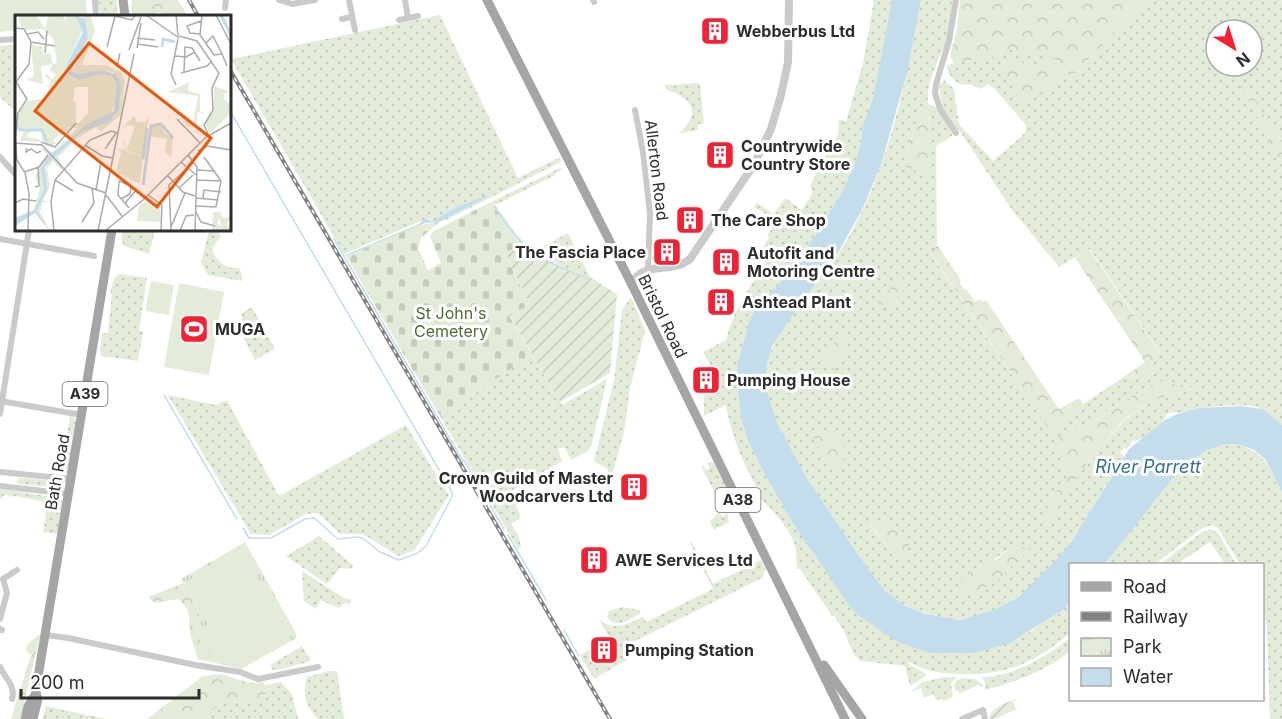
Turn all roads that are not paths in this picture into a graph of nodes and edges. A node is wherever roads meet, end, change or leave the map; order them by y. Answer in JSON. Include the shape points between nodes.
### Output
{"nodes":[{"id":1,"x":95,"y":0,"type":"edge"},
{"id":2,"x":123,"y":0,"type":"edge"},
{"id":3,"x":226,"y":0,"type":"edge"},
{"id":4,"x":279,"y":0,"type":"edge"},
{"id":5,"x":315,"y":0,"type":"edge"},
{"id":6,"x":349,"y":0,"type":"edge"},
{"id":7,"x":405,"y":0,"type":"edge"},
{"id":8,"x":487,"y":0,"type":"edge"},
{"id":9,"x":789,"y":0,"type":"edge"},
{"id":10,"x":956,"y":0,"type":"edge"},
{"id":11,"x":225,"y":8,"type":"dead end"},
{"id":12,"x":97,"y":15,"type":"edge"},
{"id":13,"x":125,"y":15,"type":"edge"},
{"id":14,"x":418,"y":16,"type":"dead end"},
{"id":15,"x":352,"y":17,"type":"junction"},
{"id":16,"x":408,"y":18,"type":"junction"},
{"id":17,"x":342,"y":19,"type":"dead end"},
{"id":18,"x":399,"y":20,"type":"dead end"},
{"id":19,"x":355,"y":30,"type":"dead end"},
{"id":20,"x":15,"y":39,"type":"edge"},
{"id":21,"x":0,"y":40,"type":"edge"},
{"id":22,"x":635,"y":110,"type":"dead end"},
{"id":23,"x":956,"y":133,"type":"dead end"},
{"id":24,"x":0,"y":157,"type":"edge"},
{"id":25,"x":15,"y":175,"type":"edge"},
{"id":26,"x":29,"y":231,"type":"edge"},
{"id":27,"x":112,"y":231,"type":"edge"},
{"id":28,"x":0,"y":239,"type":"edge"},
{"id":29,"x":27,"y":244,"type":"junction"},
{"id":30,"x":94,"y":256,"type":"dead end"},
{"id":31,"x":648,"y":269,"type":"junction"},
{"id":32,"x":631,"y":283,"type":"junction"},
{"id":33,"x":1,"y":401,"type":"edge"},
{"id":34,"x":0,"y":414,"type":"edge"},
{"id":35,"x":82,"y":415,"type":"junction"},
{"id":36,"x":0,"y":472,"type":"edge"},
{"id":37,"x":14,"y":474,"type":"junction"},
{"id":38,"x":71,"y":480,"type":"junction"},
{"id":39,"x":0,"y":486,"type":"edge"},
{"id":40,"x":12,"y":487,"type":"junction"},
{"id":41,"x":69,"y":494,"type":"junction"},
{"id":42,"x":17,"y":570,"type":"dead end"},
{"id":43,"x":1,"y":580,"type":"edge"},
{"id":44,"x":0,"y":619,"type":"edge"},
{"id":45,"x":46,"y":635,"type":"junction"},
{"id":46,"x":810,"y":646,"type":"junction"},
{"id":47,"x":318,"y":667,"type":"dead end"},
{"id":48,"x":3,"y":674,"type":"edge"},
{"id":49,"x":36,"y":693,"type":"junction"},
{"id":50,"x":12,"y":699,"type":"dead end"},
{"id":51,"x":25,"y":719,"type":"edge"},
{"id":52,"x":33,"y":719,"type":"edge"},
{"id":53,"x":845,"y":719,"type":"edge"},
{"id":54,"x":862,"y":719,"type":"edge"},
{"id":55,"x":962,"y":719,"type":"edge"},
{"id":56,"x":985,"y":719,"type":"edge"}],
"edges":[{"from":1,"to":12,"type":"street"},
{"from":2,"to":13,"type":"main road"},
{"from":3,"to":11,"type":"street"},
{"from":4,"to":5,"type":"street","via":[[292,4]]},
{"from":6,"to":15,"type":"street"},
{"from":7,"to":16,"type":"street"},
{"from":8,"to":32,"type":"main road","name":"Bristol Road","number":"A38"},
{"from":9,"to":31,"type":"street","via":[[786,73],[776,114],[759,157],[690,259],[682,265]]},
{"from":10,"to":23,"type":"street","via":[[936,84],[940,109]]},
{"from":14,"to":16,"type":"street"},
{"from":15,"to":17,"type":"street"},
{"from":15,"to":19,"type":"street"},
{"from":16,"to":18,"type":"street"},
{"from":20,"to":21,"type":"street"},
{"from":22,"to":31,"type":"street","name":"Allerton Road","via":[[650,214]]},
{"from":24,"to":25,"type":"street"},
{"from":26,"to":29,"type":"street"},
{"from":27,"to":35,"type":"main road","name":"Bath Road","number":"A39"},
{"from":28,"to":29,"type":"street"},
{"from":29,"to":30,"type":"street"},
{"from":29,"to":33,"type":"street"},
{"from":31,"to":32,"type":"street","via":[[637,274]]},
{"from":32,"to":46,"type":"main road","name":"Bristol Road","number":"A38"},
{"from":33,"to":34,"type":"street"},
{"from":33,"to":35,"type":"street"},
{"from":35,"to":38,"type":"main road","name":"Bath Road","number":"A39"},
{"from":36,"to":37,"type":"street"},
{"from":37,"to":38,"type":"street"},
{"from":37,"to":40,"type":"street"},
{"from":38,"to":41,"type":"main road","name":"Bath Road","number":"A39"},
{"from":39,"to":40,"type":"street"},
{"from":40,"to":41,"type":"street"},
{"from":41,"to":45,"type":"main road","name":"Bath Road","number":"A39"},
{"from":42,"to":43,"type":"street"},
{"from":43,"to":44,"type":"street","via":[[7,593]]},
{"from":45,"to":47,"type":"street","via":[[240,672],[258,679]]},
{"from":45,"to":49,"type":"main road","name":"Bath Road","number":"A39"},
{"from":46,"to":53,"type":"main road","name":"Bristol Road","number":"A38"},
{"from":46,"to":54,"type":"main road","name":"Bristol Road","number":"A38"},
{"from":48,"to":50,"type":"street","via":[[12,686]]},
{"from":49,"to":51,"type":"main road"},
{"from":49,"to":52,"type":"main road","name":"Bath Road","number":"A39"},
{"from":55,"to":56,"type":"street","via":[[982,710]]}]}
